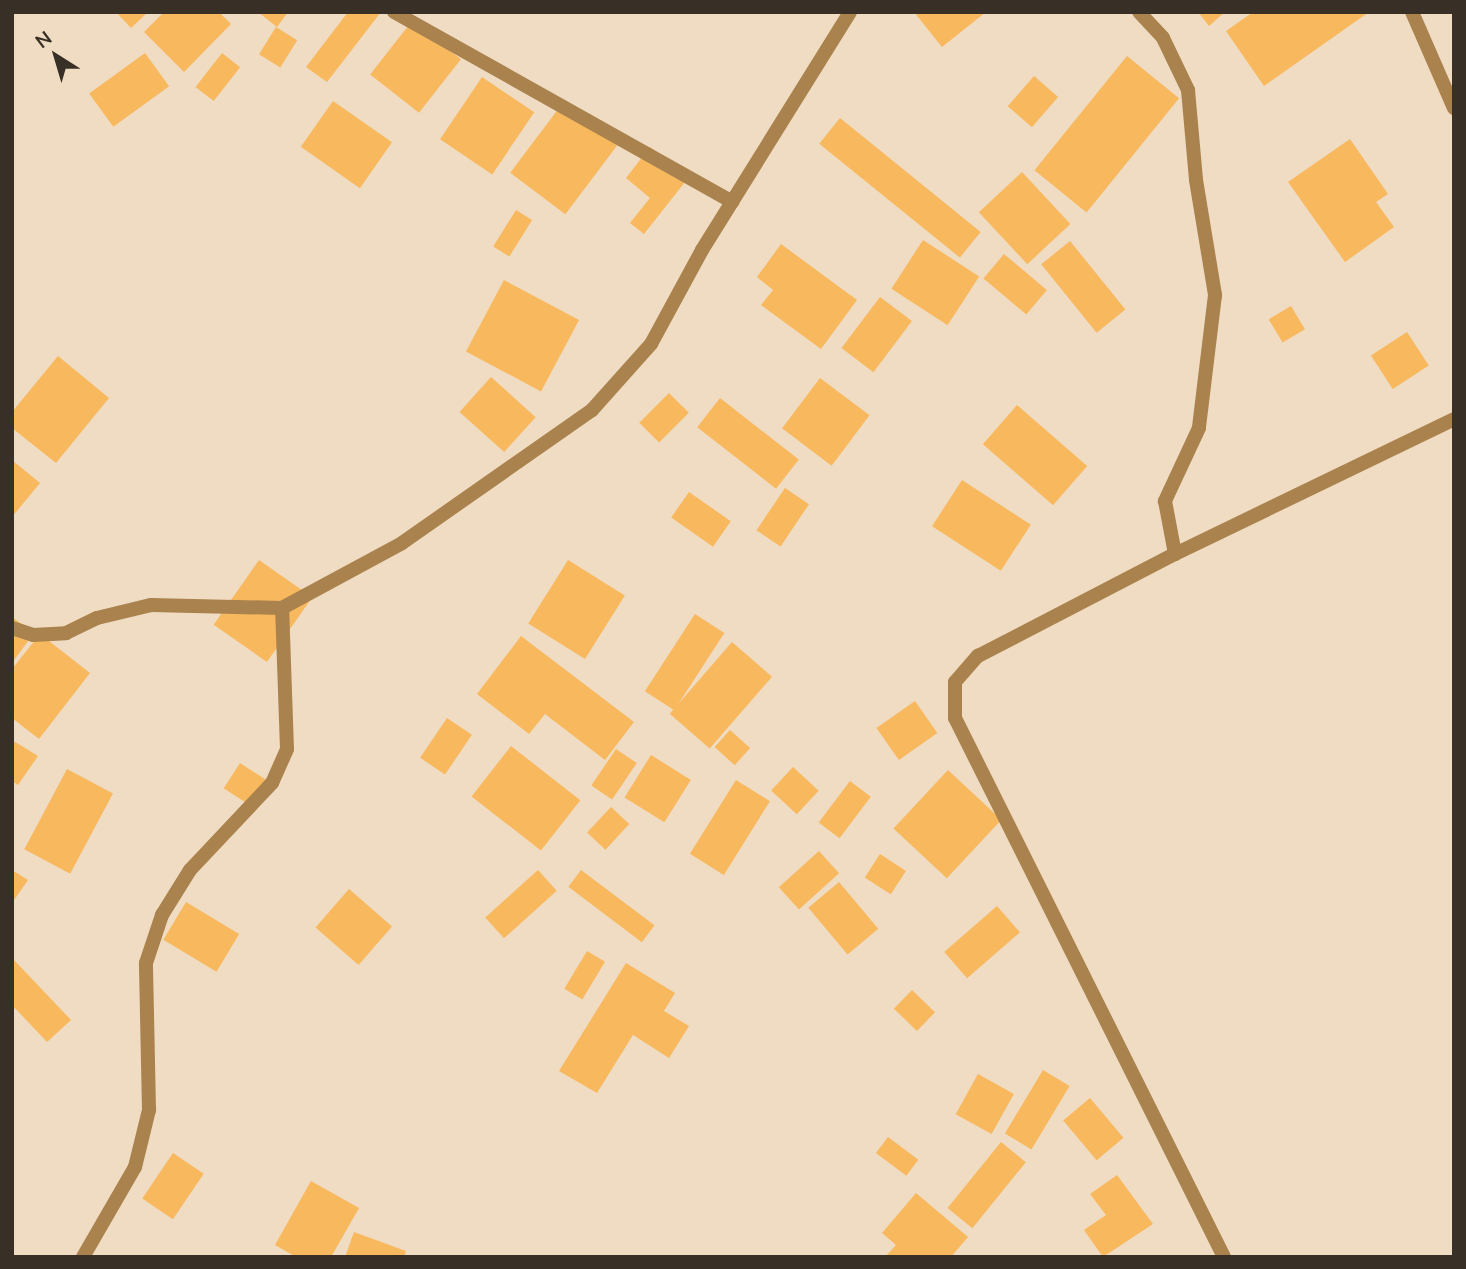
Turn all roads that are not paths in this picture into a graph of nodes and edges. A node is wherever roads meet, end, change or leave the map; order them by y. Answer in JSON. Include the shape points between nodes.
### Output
{"nodes":[{"id":1,"x":394,"y":12,"type":"edge"},
{"id":2,"x":850,"y":12,"type":"edge"},
{"id":3,"x":1139,"y":12,"type":"edge"},
{"id":4,"x":1412,"y":12,"type":"edge"},
{"id":5,"x":1454,"y":108,"type":"edge"},
{"id":6,"x":732,"y":202,"type":"junction"},
{"id":7,"x":1454,"y":419,"type":"edge"},
{"id":8,"x":1175,"y":554,"type":"junction"},
{"id":9,"x":282,"y":608,"type":"junction"},
{"id":10,"x":12,"y":628,"type":"edge"},
{"id":11,"x":83,"y":1257,"type":"edge"},
{"id":12,"x":1224,"y":1257,"type":"edge"}],
"edges":[{"from":1,"to":6,"type":"street"},
{"from":2,"to":6,"type":"street"},
{"from":3,"to":8,"type":"street","via":[[1163,37],[1188,90],[1214,295],[1199,428],[1165,501]]},
{"from":4,"to":5,"type":"street"},
{"from":6,"to":9,"type":"street","via":[[651,344],[592,410],[402,543]]},
{"from":7,"to":8,"type":"street"},
{"from":8,"to":12,"type":"street","via":[[978,656],[955,682],[955,718]]},
{"from":9,"to":10,"type":"street","via":[[151,605],[97,618],[66,633],[33,635]]},
{"from":9,"to":11,"type":"street","via":[[287,748],[272,783],[190,870],[162,915],[146,963],[149,1110],[135,1167]]}]}
